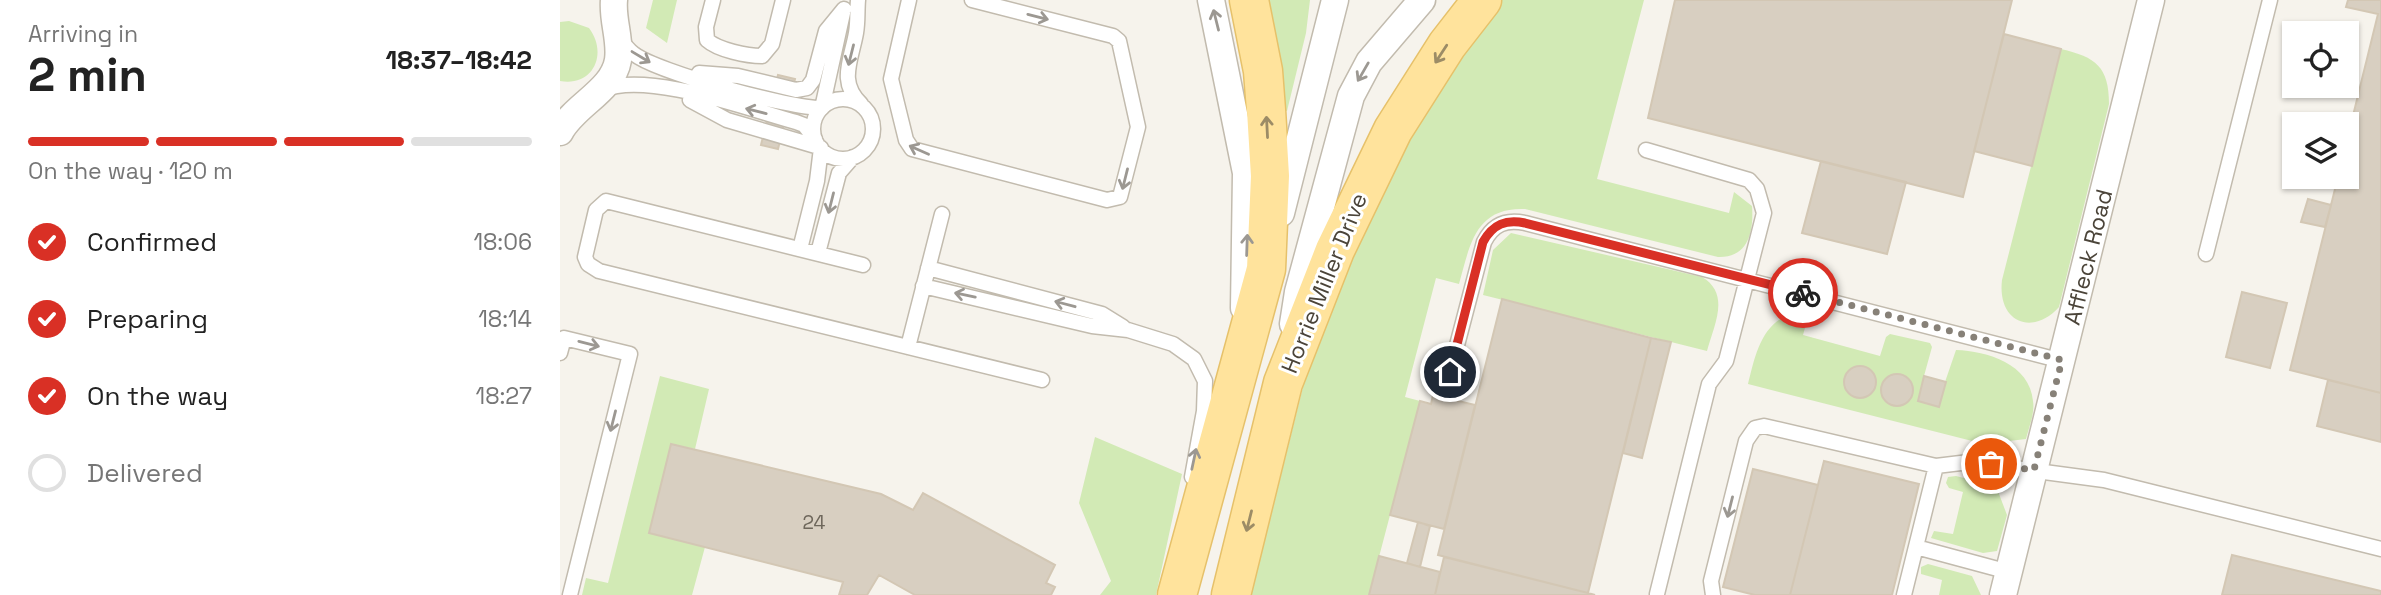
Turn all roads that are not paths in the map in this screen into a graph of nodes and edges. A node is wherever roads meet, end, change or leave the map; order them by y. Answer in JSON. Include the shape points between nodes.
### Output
{"nodes":[{"id":1,"x":614,"y":0,"type":"edge"},
{"id":2,"x":713,"y":0,"type":"edge"},
{"id":3,"x":783,"y":0,"type":"edge"},
{"id":4,"x":858,"y":0,"type":"edge"},
{"id":5,"x":909,"y":0,"type":"edge"},
{"id":6,"x":972,"y":0,"type":"edge"},
{"id":7,"x":1211,"y":0,"type":"edge"},
{"id":8,"x":1248,"y":0,"type":"edge"},
{"id":9,"x":1335,"y":0,"type":"edge"},
{"id":10,"x":1422,"y":0,"type":"edge"},
{"id":11,"x":1482,"y":0,"type":"edge"},
{"id":12,"x":2151,"y":0,"type":"edge"},
{"id":13,"x":2270,"y":0,"type":"edge"},
{"id":14,"x":847,"y":5,"type":"edge"},
{"id":15,"x":615,"y":31,"type":"junction"},
{"id":16,"x":677,"y":71,"type":"junction"},
{"id":17,"x":597,"y":92,"type":"junction"},
{"id":18,"x":861,"y":105,"type":"junction"},
{"id":19,"x":822,"y":107,"type":"junction"},
{"id":20,"x":564,"y":116,"type":"edge"},
{"id":21,"x":818,"y":144,"type":"junction"},
{"id":22,"x":1646,"y":150,"type":"dead end"},
{"id":23,"x":853,"y":157,"type":"junction"},
{"id":24,"x":942,"y":214,"type":"dead end"},
{"id":25,"x":800,"y":249,"type":"junction"},
{"id":26,"x":818,"y":253,"type":"junction"},
{"id":27,"x":2206,"y":254,"type":"dead end"},
{"id":28,"x":863,"y":265,"type":"dead end"},
{"id":29,"x":928,"y":268,"type":"junction"},
{"id":30,"x":1266,"y":268,"type":"junction"},
{"id":31,"x":1748,"y":279,"type":"junction"},
{"id":32,"x":923,"y":286,"type":"junction"},
{"id":33,"x":1128,"y":330,"type":"junction"},
{"id":34,"x":908,"y":347,"type":"junction"},
{"id":35,"x":560,"y":353,"type":"edge"},
{"id":36,"x":2062,"y":360,"type":"junction"},
{"id":37,"x":1242,"y":362,"type":"junction"},
{"id":38,"x":1450,"y":372,"type":"dead end"},
{"id":39,"x":1042,"y":380,"type":"dead end"},
{"id":40,"x":1283,"y":383,"type":"junction"},
{"id":41,"x":1936,"y":466,"type":"junction"},
{"id":42,"x":2034,"y":470,"type":"junction"},
{"id":43,"x":1196,"y":527,"type":"junction"},
{"id":44,"x":1916,"y":547,"type":"junction"},
{"id":45,"x":2381,"y":549,"type":"edge"},
{"id":46,"x":2006,"y":584,"type":"edge"},
{"id":47,"x":1657,"y":594,"type":"edge"},
{"id":48,"x":570,"y":595,"type":"edge"},
{"id":49,"x":1177,"y":595,"type":"edge"},
{"id":50,"x":1231,"y":595,"type":"edge"},
{"id":51,"x":1713,"y":595,"type":"edge"},
{"id":52,"x":1904,"y":595,"type":"edge"}],
"edges":[{"from":1,"to":15,"type":"street"},
{"from":2,"to":3,"type":"lane","via":[[707,40],[755,56],[770,49]]},
{"from":4,"to":18,"type":"lane","one_way":true,"via":[[846,78],[850,94]]},
{"from":6,"to":5,"type":"lane","one_way":true,"via":[[1119,41],[1138,127],[1120,197],[1107,200],[912,149],[891,79]]},
{"from":37,"to":7,"type":"street","one_way":true,"via":[[1246,173]]},
{"from":30,"to":8,"type":"main road","name":"Horrie Miller Drive","one_way":true,"via":[[1270,176],[1266,110]]},
{"from":9,"to":30,"type":"street"},
{"from":10,"to":40,"type":"street","one_way":true,"via":[[1368,62],[1351,96],[1298,292]]},
{"from":11,"to":40,"type":"main road","name":"Horrie Miller Drive","one_way":true,"via":[[1447,45],[1368,176]]},
{"from":12,"to":36,"type":"street","name":"Affleck Road"},
{"from":13,"to":27,"type":"lane"},
{"from":14,"to":16,"type":"lane","via":[[826,31],[813,80],[802,90],[738,76]]},
{"from":14,"to":19,"type":"lane"},
{"from":15,"to":16,"type":"lane","one_way":true,"via":[[634,54]]},
{"from":15,"to":17,"type":"street","via":[[618,62]]},
{"from":16,"to":19,"type":"lane","one_way":true,"via":[[736,91]]},
{"from":17,"to":20,"type":"street"},
{"from":17,"to":21,"type":"lane","via":[[641,84],[673,90],[727,120]]},
{"from":18,"to":19,"type":"lane","via":[[837,100]]},
{"from":18,"to":23,"type":"lane","via":[[872,120],[872,138]]},
{"from":19,"to":21,"type":"lane","via":[[814,122]]},
{"from":21,"to":23,"type":"lane","via":[[835,158]]},
{"from":21,"to":25,"type":"lane","via":[[817,180]]},
{"from":22,"to":31,"type":"lane","via":[[1737,174],[1757,189],[1764,213]]},
{"from":23,"to":26,"type":"lane","one_way":true,"via":[[839,173]]},
{"from":24,"to":29,"type":"lane"},
{"from":25,"to":26,"type":"lane"},
{"from":25,"to":34,"type":"lane","via":[[606,201],[596,210],[585,257],[599,271]]},
{"from":26,"to":28,"type":"lane"},
{"from":29,"to":32,"type":"lane"},
{"from":33,"to":29,"type":"lane","one_way":true,"via":[[1102,314]]},
{"from":30,"to":37,"type":"main road","name":"Horrie Miller Drive"},
{"from":31,"to":36,"type":"lane"},
{"from":31,"to":38,"type":"lane","via":[[1525,223],[1499,224],[1483,242]]},
{"from":31,"to":47,"type":"lane","via":[[1726,361],[1709,384]]},
{"from":33,"to":32,"type":"lane","one_way":true,"via":[[1093,327]]},
{"from":32,"to":34,"type":"lane"},
{"from":43,"to":33,"type":"lane","one_way":true,"via":[[1192,471],[1205,411],[1205,381],[1194,359],[1173,344]]},
{"from":34,"to":39,"type":"lane"},
{"from":35,"to":48,"type":"lane","one_way":true,"via":[[564,338],[630,354]]},
{"from":36,"to":42,"type":"street","name":"Affleck Road"},
{"from":37,"to":43,"type":"main road","name":"Horrie Miller Drive"},
{"from":40,"to":50,"type":"main road","name":"Horrie Miller Drive","one_way":true},
{"from":41,"to":42,"type":"lane","via":[[1969,462]]},
{"from":41,"to":44,"type":"lane"},
{"from":41,"to":51,"type":"lane","one_way":true,"via":[[1773,426],[1755,428],[1746,441],[1711,581]]},
{"from":42,"to":45,"type":"lane","via":[[2104,480]]},
{"from":42,"to":46,"type":"street","name":"Affleck Road"},
{"from":43,"to":49,"type":"main road","name":"Horrie Miller Drive"},
{"from":44,"to":46,"type":"lane"},
{"from":44,"to":52,"type":"lane"}]}
